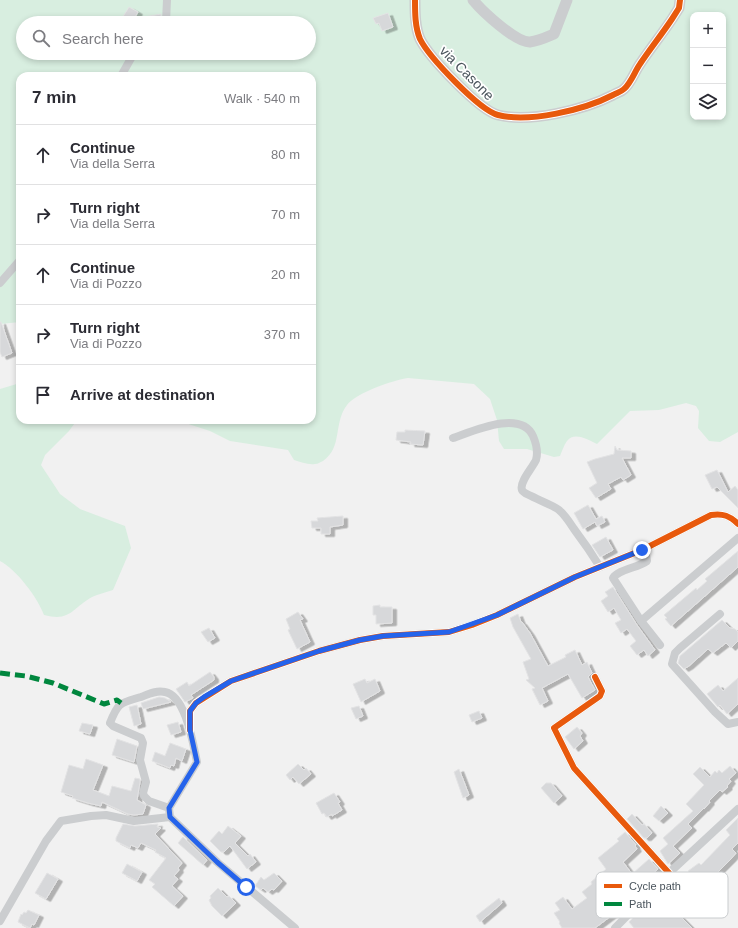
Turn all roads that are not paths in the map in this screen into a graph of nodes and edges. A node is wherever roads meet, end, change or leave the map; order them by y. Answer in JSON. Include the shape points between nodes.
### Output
{"nodes":[{"id":1,"x":167,"y":0,"type":"edge"},
{"id":2,"x":415,"y":0,"type":"edge"},
{"id":3,"x":473,"y":0,"type":"edge"},
{"id":4,"x":567,"y":0,"type":"edge"},
{"id":5,"x":680,"y":0,"type":"edge"},
{"id":6,"x":166,"y":16,"type":"edge"},
{"id":7,"x":130,"y":60,"type":"edge"},
{"id":8,"x":123,"y":72,"type":"edge"},
{"id":9,"x":16,"y":265,"type":"edge"},
{"id":10,"x":0,"y":283,"type":"edge"},
{"id":11,"x":453,"y":438,"type":"dead end"},
{"id":12,"x":738,"y":524,"type":"edge"},
{"id":13,"x":738,"y":538,"type":"edge"},
{"id":14,"x":642,"y":550,"type":"junction"},
{"id":15,"x":600,"y":567,"type":"junction"},
{"id":16,"x":720,"y":614,"type":"dead end"},
{"id":17,"x":641,"y":621,"type":"junction"},
{"id":18,"x":660,"y":645,"type":"dead end"},
{"id":19,"x":595,"y":677,"type":"dead end"},
{"id":20,"x":738,"y":722,"type":"edge"},
{"id":21,"x":190,"y":730,"type":"junction"},
{"id":22,"x":169,"y":808,"type":"junction"},
{"id":23,"x":738,"y":809,"type":"edge"},
{"id":24,"x":170,"y":817,"type":"junction"},
{"id":25,"x":669,"y":872,"type":"edge"},
{"id":26,"x":671,"y":872,"type":"edge"},
{"id":27,"x":625,"y":918,"type":"edge"},
{"id":28,"x":0,"y":920,"type":"edge"},
{"id":29,"x":295,"y":928,"type":"edge"},
{"id":30,"x":615,"y":928,"type":"edge"}],
"edges":[{"from":1,"to":6,"type":"street"},
{"from":2,"to":5,"type":"street","name":"via Casone","via":[[420,39],[431,55],[469,96],[485,109],[497,115],[515,117],[575,110],[604,100],[624,89],[672,19]]},
{"from":3,"to":4,"type":"street","via":[[513,36],[529,42],[554,34]]},
{"from":7,"to":8,"type":"street"},
{"from":9,"to":10,"type":"street"},
{"from":11,"to":15,"type":"street","via":[[506,422],[525,426],[531,431],[537,456],[522,484],[522,489],[526,494],[560,510]]},
{"from":12,"to":14,"type":"street","via":[[723,514],[711,515]]},
{"from":13,"to":17,"type":"street"},
{"from":14,"to":15,"type":"street"},
{"from":14,"to":17,"type":"street","via":[[647,560],[613,578]]},
{"from":15,"to":21,"type":"street","via":[[497,615],[449,632],[360,640],[231,681],[196,703],[190,711]]},
{"from":16,"to":20,"type":"street","via":[[675,653],[672,664],[728,724]]},
{"from":17,"to":18,"type":"street"},
{"from":19,"to":25,"type":"street","via":[[602,691],[600,696],[554,728],[574,768]]},
{"from":21,"to":22,"type":"street","via":[[197,762]]},
{"from":21,"to":22,"type":"street","via":[[180,703],[174,696],[157,691],[121,703],[115,709],[110,723],[141,738],[143,743],[140,760],[146,782],[144,796],[149,801]]},
{"from":22,"to":24,"type":"street"},
{"from":23,"to":26,"type":"street"},
{"from":24,"to":28,"type":"street","via":[[134,821],[106,815],[61,821],[46,841]]},
{"from":24,"to":29,"type":"street","via":[[217,862]]},
{"from":27,"to":30,"type":"street"}]}
